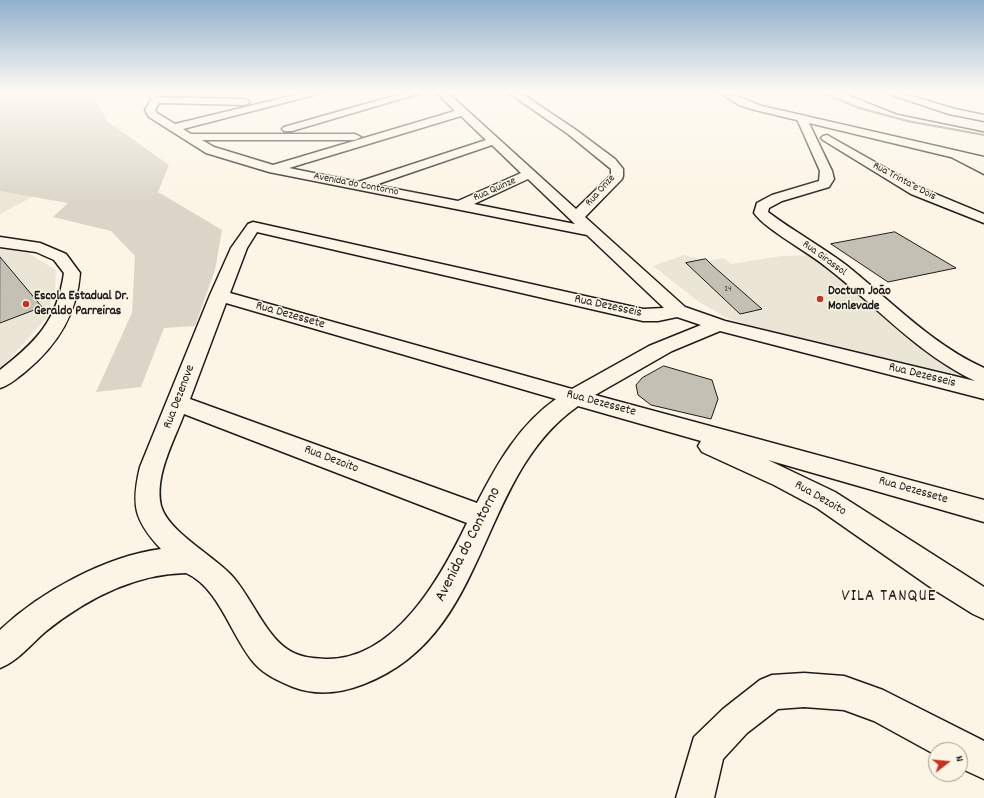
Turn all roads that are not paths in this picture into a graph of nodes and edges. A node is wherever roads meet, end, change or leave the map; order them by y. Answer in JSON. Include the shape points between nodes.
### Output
{"nodes":[{"id":1,"x":176,"y":130,"type":"edge"},
{"id":2,"x":285,"y":130,"type":"edge"},
{"id":3,"x":400,"y":130,"type":"edge"},
{"id":4,"x":481,"y":130,"type":"edge"},
{"id":5,"x":569,"y":130,"type":"edge"},
{"id":6,"x":822,"y":130,"type":"joint"},
{"id":7,"x":824,"y":130,"type":"edge"},
{"id":8,"x":265,"y":136,"type":"junction"},
{"id":9,"x":188,"y":137,"type":"junction"},
{"id":10,"x":374,"y":138,"type":"junction"},
{"id":11,"x":493,"y":141,"type":"junction"},
{"id":12,"x":957,"y":155,"type":"junction"},
{"id":13,"x":984,"y":161,"type":"edge"},
{"id":14,"x":274,"y":169,"type":"junction"},
{"id":15,"x":984,"y":170,"type":"edge"},
{"id":16,"x":529,"y":174,"type":"junction"},
{"id":17,"x":360,"y":185,"type":"junction"},
{"id":18,"x":944,"y":203,"type":"junction"},
{"id":19,"x":461,"y":205,"type":"junction"},
{"id":20,"x":984,"y":207,"type":"edge"},
{"id":21,"x":577,"y":217,"type":"junction"},
{"id":22,"x":984,"y":219,"type":"edge"},
{"id":23,"x":253,"y":228,"type":"joint"},
{"id":24,"x":594,"y":232,"type":"junction"},
{"id":25,"x":0,"y":242,"type":"edge"},
{"id":26,"x":219,"y":295,"type":"junction"},
{"id":27,"x":678,"y":311,"type":"junction"},
{"id":28,"x":719,"y":325,"type":"junction"},
{"id":29,"x":672,"y":343,"type":"junction"},
{"id":30,"x":984,"y":378,"type":"edge"},
{"id":31,"x":0,"y":381,"type":"edge"},
{"id":32,"x":984,"y":391,"type":"edge"},
{"id":33,"x":574,"y":397,"type":"junction"},
{"id":34,"x":179,"y":403,"type":"junction"},
{"id":35,"x":643,"y":415,"type":"junction"},
{"id":36,"x":984,"y":511,"type":"edge"},
{"id":37,"x":483,"y":517,"type":"junction"},
{"id":38,"x":191,"y":560,"type":"junction"},
{"id":39,"x":984,"y":604,"type":"edge"},
{"id":40,"x":0,"y":652,"type":"edge"},
{"id":41,"x":984,"y":761,"type":"edge"},
{"id":42,"x":695,"y":798,"type":"edge"}],
"edges":[{"from":1,"to":9,"type":"street","name":"Avenida do Contorno"},
{"from":2,"to":8,"type":"street"},
{"from":3,"to":10,"type":"street"},
{"from":4,"to":11,"type":"street"},
{"from":5,"to":21,"type":"street","name":"Rua Onze","via":[[611,162],[617,170],[617,176]]},
{"from":6,"to":18,"type":"street","name":"Rua Trinta e Dois","via":[[916,191]]},
{"from":6,"to":30,"type":"street","name":"Rua Girassol","via":[[827,179],[824,184],[777,198],[762,206],[761,213],[840,269],[930,347],[952,362]]},
{"from":7,"to":12,"type":"street","via":[[877,136]]},
{"from":8,"to":9,"type":"street"},
{"from":8,"to":10,"type":"street"},
{"from":9,"to":14,"type":"street","name":"Avenida do Contorno","via":[[210,150]]},
{"from":10,"to":14,"type":"street"},
{"from":11,"to":16,"type":"street"},
{"from":11,"to":17,"type":"street"},
{"from":12,"to":13,"type":"street"},
{"from":12,"to":15,"type":"street"},
{"from":14,"to":17,"type":"street","name":"Avenida do Contorno"},
{"from":16,"to":19,"type":"street","name":"Rua Quinze"},
{"from":16,"to":21,"type":"street"},
{"from":17,"to":19,"type":"street","name":"Avenida do Contorno"},
{"from":18,"to":20,"type":"street"},
{"from":18,"to":22,"type":"street","name":"Rua Trinta e Dois"},
{"from":19,"to":24,"type":"street","name":"Avenida do Contorno"},
{"from":21,"to":24,"type":"street"},
{"from":23,"to":26,"type":"street","name":"Rua Dezenove","via":[[239,248]]},
{"from":23,"to":27,"type":"street","name":"Rua Dezesseis","via":[[643,315]]},
{"from":24,"to":27,"type":"street"},
{"from":25,"to":31,"type":"street","via":[[40,248],[60,257],[72,273],[71,289],[63,313],[46,341]]},
{"from":26,"to":33,"type":"street","name":"Rua Dezessete"},
{"from":26,"to":34,"type":"street","name":"Rua Dezenove"},
{"from":27,"to":28,"type":"street","name":"Rua Dezesseis"},
{"from":27,"to":29,"type":"street"},
{"from":28,"to":29,"type":"street","name":"Avenida do Contorno"},
{"from":28,"to":32,"type":"street","name":"Rua Dezesseis"},
{"from":29,"to":33,"type":"street","name":"Avenida do Contorno"},
{"from":33,"to":35,"type":"street","name":"Rua Dezessete"},
{"from":33,"to":37,"type":"street","name":"Avenida do Contorno","via":[[540,425],[518,451]]},
{"from":34,"to":37,"type":"street","name":"Rua Dezoito"},
{"from":34,"to":38,"type":"street","name":"Rua Dezenove","via":[[152,467],[147,498],[150,513],[161,530]]},
{"from":35,"to":36,"type":"street","name":"Rua Dezessete"},
{"from":35,"to":39,"type":"street","name":"Rua Dezoito","via":[[826,500],[955,588]]},
{"from":37,"to":38,"type":"street","name":"Avenida do Contorno","via":[[452,584],[432,614],[406,642],[375,664],[341,675],[305,675],[274,661],[259,644],[218,580]]},
{"from":38,"to":40,"type":"street","via":[[166,561],[143,566],[74,593]]},
{"from":41,"to":42,"type":"street","via":[[883,707],[844,693],[804,690],[772,692],[734,721],[707,750]]}]}
